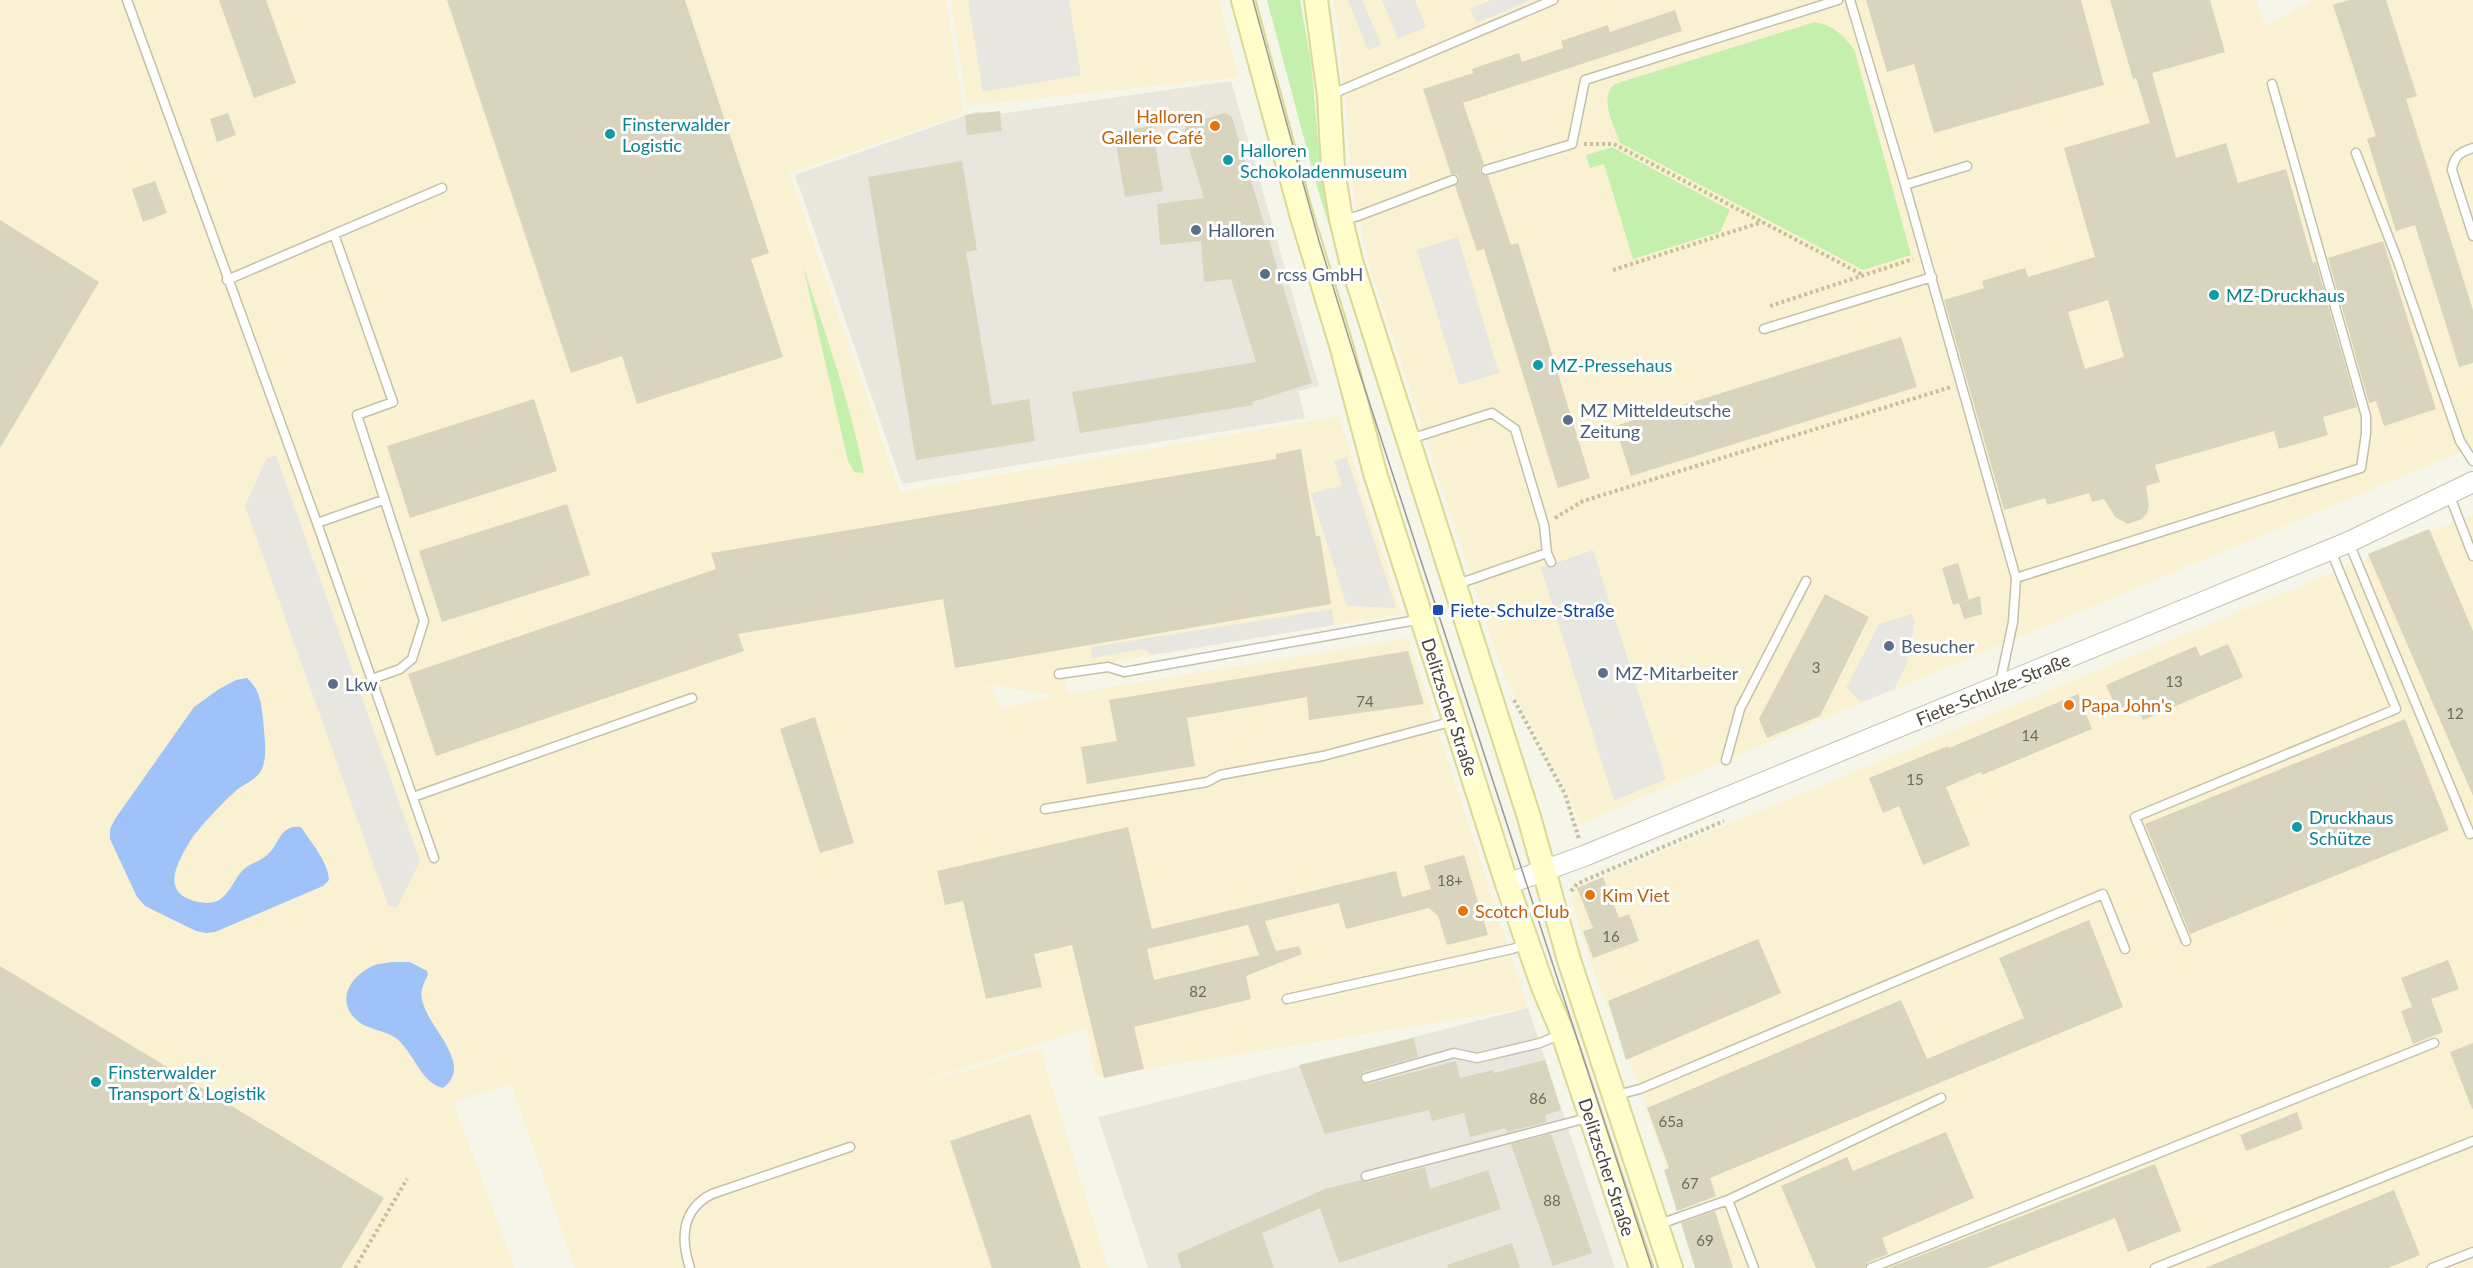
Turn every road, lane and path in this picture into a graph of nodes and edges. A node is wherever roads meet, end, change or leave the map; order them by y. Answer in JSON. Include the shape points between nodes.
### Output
{"nodes":[{"id":1,"x":127,"y":0,"type":"edge"},
{"id":2,"x":1243,"y":0,"type":"edge"},
{"id":3,"x":1316,"y":0,"type":"edge"},
{"id":4,"x":1553,"y":0,"type":"edge"},
{"id":5,"x":1838,"y":0,"type":"edge"},
{"id":6,"x":1850,"y":0,"type":"edge"},
{"id":7,"x":2272,"y":84,"type":"dead end"},
{"id":8,"x":1329,"y":96,"type":"junction"},
{"id":9,"x":1572,"y":144,"type":"junction"},
{"id":10,"x":2473,"y":148,"type":"edge"},
{"id":11,"x":2356,"y":153,"type":"dead end"},
{"id":12,"x":1967,"y":166,"type":"dead end"},
{"id":13,"x":1486,"y":170,"type":"dead end"},
{"id":14,"x":1453,"y":180,"type":"dead end"},
{"id":15,"x":1905,"y":185,"type":"junction"},
{"id":16,"x":442,"y":188,"type":"dead end"},
{"id":17,"x":1341,"y":219,"type":"junction"},
{"id":18,"x":1763,"y":222,"type":"junction"},
{"id":19,"x":334,"y":234,"type":"junction"},
{"id":20,"x":2473,"y":236,"type":"edge"},
{"id":21,"x":1925,"y":255,"type":"junction"},
{"id":22,"x":1613,"y":270,"type":"dead end"},
{"id":23,"x":1863,"y":275,"type":"junction"},
{"id":24,"x":1932,"y":277,"type":"junction"},
{"id":25,"x":227,"y":280,"type":"junction"},
{"id":26,"x":1770,"y":306,"type":"dead end"},
{"id":27,"x":1764,"y":329,"type":"dead end"},
{"id":28,"x":1962,"y":384,"type":"junction"},
{"id":29,"x":1408,"y":440,"type":"junction"},
{"id":30,"x":2473,"y":461,"type":"edge"},
{"id":31,"x":2473,"y":482,"type":"edge"},
{"id":32,"x":2449,"y":494,"type":"junction"},
{"id":33,"x":383,"y":500,"type":"junction"},
{"id":34,"x":316,"y":523,"type":"junction"},
{"id":35,"x":1544,"y":525,"type":"junction"},
{"id":36,"x":2349,"y":543,"type":"junction"},
{"id":37,"x":2331,"y":550,"type":"junction"},
{"id":38,"x":1547,"y":553,"type":"junction"},
{"id":39,"x":2473,"y":556,"type":"edge"},
{"id":40,"x":1551,"y":562,"type":"dead end"},
{"id":41,"x":2016,"y":578,"type":"junction"},
{"id":42,"x":1806,"y":581,"type":"dead end"},
{"id":43,"x":1455,"y":586,"type":"junction"},
{"id":44,"x":1423,"y":619,"type":"junction"},
{"id":45,"x":1059,"y":674,"type":"dead end"},
{"id":46,"x":372,"y":679,"type":"junction"},
{"id":47,"x":1999,"y":687,"type":"junction"},
{"id":48,"x":1510,"y":692,"type":"dead end"},
{"id":49,"x":692,"y":698,"type":"dead end"},
{"id":50,"x":1455,"y":721,"type":"junction"},
{"id":51,"x":1726,"y":760,"type":"dead end"},
{"id":52,"x":413,"y":797,"type":"junction"},
{"id":53,"x":1046,"y":809,"type":"dead end"},
{"id":54,"x":2470,"y":834,"type":"dead end"},
{"id":55,"x":1584,"y":856,"type":"junction"},
{"id":56,"x":434,"y":858,"type":"dead end"},
{"id":57,"x":1544,"y":871,"type":"junction"},
{"id":58,"x":1590,"y":878,"type":"dead end"},
{"id":59,"x":1507,"y":884,"type":"junction"},
{"id":60,"x":2186,"y":941,"type":"dead end"},
{"id":61,"x":1528,"y":943,"type":"junction"},
{"id":62,"x":2125,"y":949,"type":"dead end"},
{"id":63,"x":1287,"y":999,"type":"dead end"},
{"id":64,"x":1563,"y":1034,"type":"junction"},
{"id":65,"x":2434,"y":1043,"type":"dead end"},
{"id":66,"x":1366,"y":1078,"type":"dead end"},
{"id":67,"x":1613,"y":1096,"type":"junction"},
{"id":68,"x":1941,"y":1098,"type":"dead end"},
{"id":69,"x":1591,"y":1117,"type":"junction"},
{"id":70,"x":2473,"y":1141,"type":"edge"},
{"id":71,"x":850,"y":1147,"type":"dead end"},
{"id":72,"x":1366,"y":1176,"type":"dead end"},
{"id":73,"x":407,"y":1179,"type":"dead end"},
{"id":74,"x":1728,"y":1200,"type":"junction"},
{"id":75,"x":1656,"y":1226,"type":"junction"},
{"id":76,"x":2473,"y":1251,"type":"edge"},
{"id":77,"x":355,"y":1268,"type":"edge"},
{"id":78,"x":690,"y":1268,"type":"edge"},
{"id":79,"x":1641,"y":1268,"type":"edge"},
{"id":80,"x":1671,"y":1268,"type":"edge"},
{"id":81,"x":1754,"y":1268,"type":"edge"},
{"id":82,"x":1871,"y":1268,"type":"edge"},
{"id":83,"x":2155,"y":1268,"type":"edge"},
{"id":84,"x":2432,"y":1268,"type":"edge"}],
"edges":[{"from":1,"to":25,"type":"lane"},
{"from":2,"to":44,"type":"main road","name":"Delitzscher Straße","via":[[1375,473]]},
{"from":3,"to":8,"type":"main road","name":"Delitzscher Straße"},
{"from":4,"to":8,"type":"lane"},
{"from":5,"to":9,"type":"lane","via":[[1585,80]]},
{"from":6,"to":15,"type":"lane"},
{"from":7,"to":41,"type":"lane","via":[[2366,416],[2361,468]]},
{"from":8,"to":17,"type":"main road","name":"Delitzscher Straße","via":[[1333,169]]},
{"from":9,"to":13,"type":"lane"},
{"from":9,"to":18,"type":"path","via":[[1614,144]]},
{"from":10,"to":20,"type":"lane","via":[[2460,152],[2452,170]]},
{"from":11,"to":30,"type":"lane","via":[[2460,441]]},
{"from":12,"to":15,"type":"lane"},
{"from":14,"to":17,"type":"lane"},
{"from":15,"to":21,"type":"lane"},
{"from":16,"to":19,"type":"lane"},
{"from":17,"to":29,"type":"main road","name":"Delitzscher Straße"},
{"from":18,"to":22,"type":"path"},
{"from":18,"to":23,"type":"path"},
{"from":19,"to":25,"type":"lane"},
{"from":19,"to":33,"type":"lane","via":[[393,402],[357,415]]},
{"from":21,"to":23,"type":"path"},
{"from":21,"to":24,"type":"lane"},
{"from":23,"to":26,"type":"path"},
{"from":24,"to":27,"type":"lane"},
{"from":24,"to":28,"type":"lane"},
{"from":25,"to":34,"type":"lane"},
{"from":28,"to":35,"type":"path","via":[[1583,501]]},
{"from":28,"to":41,"type":"lane"},
{"from":29,"to":35,"type":"lane","via":[[1492,413],[1515,429]]},
{"from":29,"to":43,"type":"main road","name":"Delitzscher Straße"},
{"from":31,"to":32,"type":"street","name":"Fiete-Schulze-Straße"},
{"from":32,"to":36,"type":"street","name":"Fiete-Schulze-Straße"},
{"from":32,"to":39,"type":"lane"},
{"from":33,"to":34,"type":"lane"},
{"from":33,"to":46,"type":"lane","via":[[424,621],[412,659],[400,669]]},
{"from":34,"to":46,"type":"lane"},
{"from":35,"to":38,"type":"lane"},
{"from":36,"to":37,"type":"street","name":"Fiete-Schulze-Straße"},
{"from":36,"to":54,"type":"lane"},
{"from":37,"to":47,"type":"street","name":"Fiete-Schulze-Straße"},
{"from":37,"to":60,"type":"lane","via":[[2396,709],[2135,817]]},
{"from":38,"to":40,"type":"lane"},
{"from":38,"to":43,"type":"lane"},
{"from":41,"to":47,"type":"lane","via":[[2013,622]]},
{"from":42,"to":51,"type":"lane","via":[[1740,709]]},
{"from":43,"to":57,"type":"main road","name":"Delitzscher Straße"},
{"from":44,"to":45,"type":"lane","via":[[1124,672],[1108,666]]},
{"from":44,"to":50,"type":"main road","name":"Delitzscher Straße"},
{"from":46,"to":52,"type":"lane"},
{"from":47,"to":55,"type":"street","name":"Fiete-Schulze-Straße"},
{"from":48,"to":55,"type":"path","via":[[1565,794]]},
{"from":49,"to":52,"type":"lane"},
{"from":50,"to":53,"type":"lane","via":[[1323,756],[1220,775],[1206,782]]},
{"from":50,"to":59,"type":"main road","name":"Delitzscher Straße"},
{"from":52,"to":56,"type":"lane"},
{"from":55,"to":57,"type":"street","name":"Fiete-Schulze-Straße"},
{"from":55,"to":58,"type":"path"},
{"from":57,"to":59,"type":"street","name":"Fiete-Schulze-Straße"},
{"from":57,"to":67,"type":"main road","name":"Delitzscher Straße"},
{"from":59,"to":61,"type":"main road","name":"Delitzscher Straße"},
{"from":61,"to":63,"type":"lane"},
{"from":61,"to":64,"type":"main road","name":"Delitzscher Straße"},
{"from":62,"to":67,"type":"lane","via":[[2103,894],[1640,1089]]},
{"from":64,"to":66,"type":"lane","via":[[1477,1058],[1454,1053]]},
{"from":64,"to":69,"type":"main road","name":"Delitzscher Straße"},
{"from":65,"to":82,"type":"lane"},
{"from":67,"to":75,"type":"main road","name":"Delitzscher Straße"},
{"from":68,"to":74,"type":"lane"},
{"from":69,"to":72,"type":"lane"},
{"from":69,"to":79,"type":"main road","name":"Delitzscher Straße"},
{"from":70,"to":83,"type":"lane"},
{"from":71,"to":78,"type":"lane","via":[[698,1201],[689,1213],[686,1230],[684,1247]]},
{"from":73,"to":77,"type":"path"},
{"from":74,"to":75,"type":"lane"},
{"from":74,"to":81,"type":"lane"},
{"from":75,"to":80,"type":"main road","name":"Delitzscher Straße"},
{"from":76,"to":84,"type":"lane"}]}
